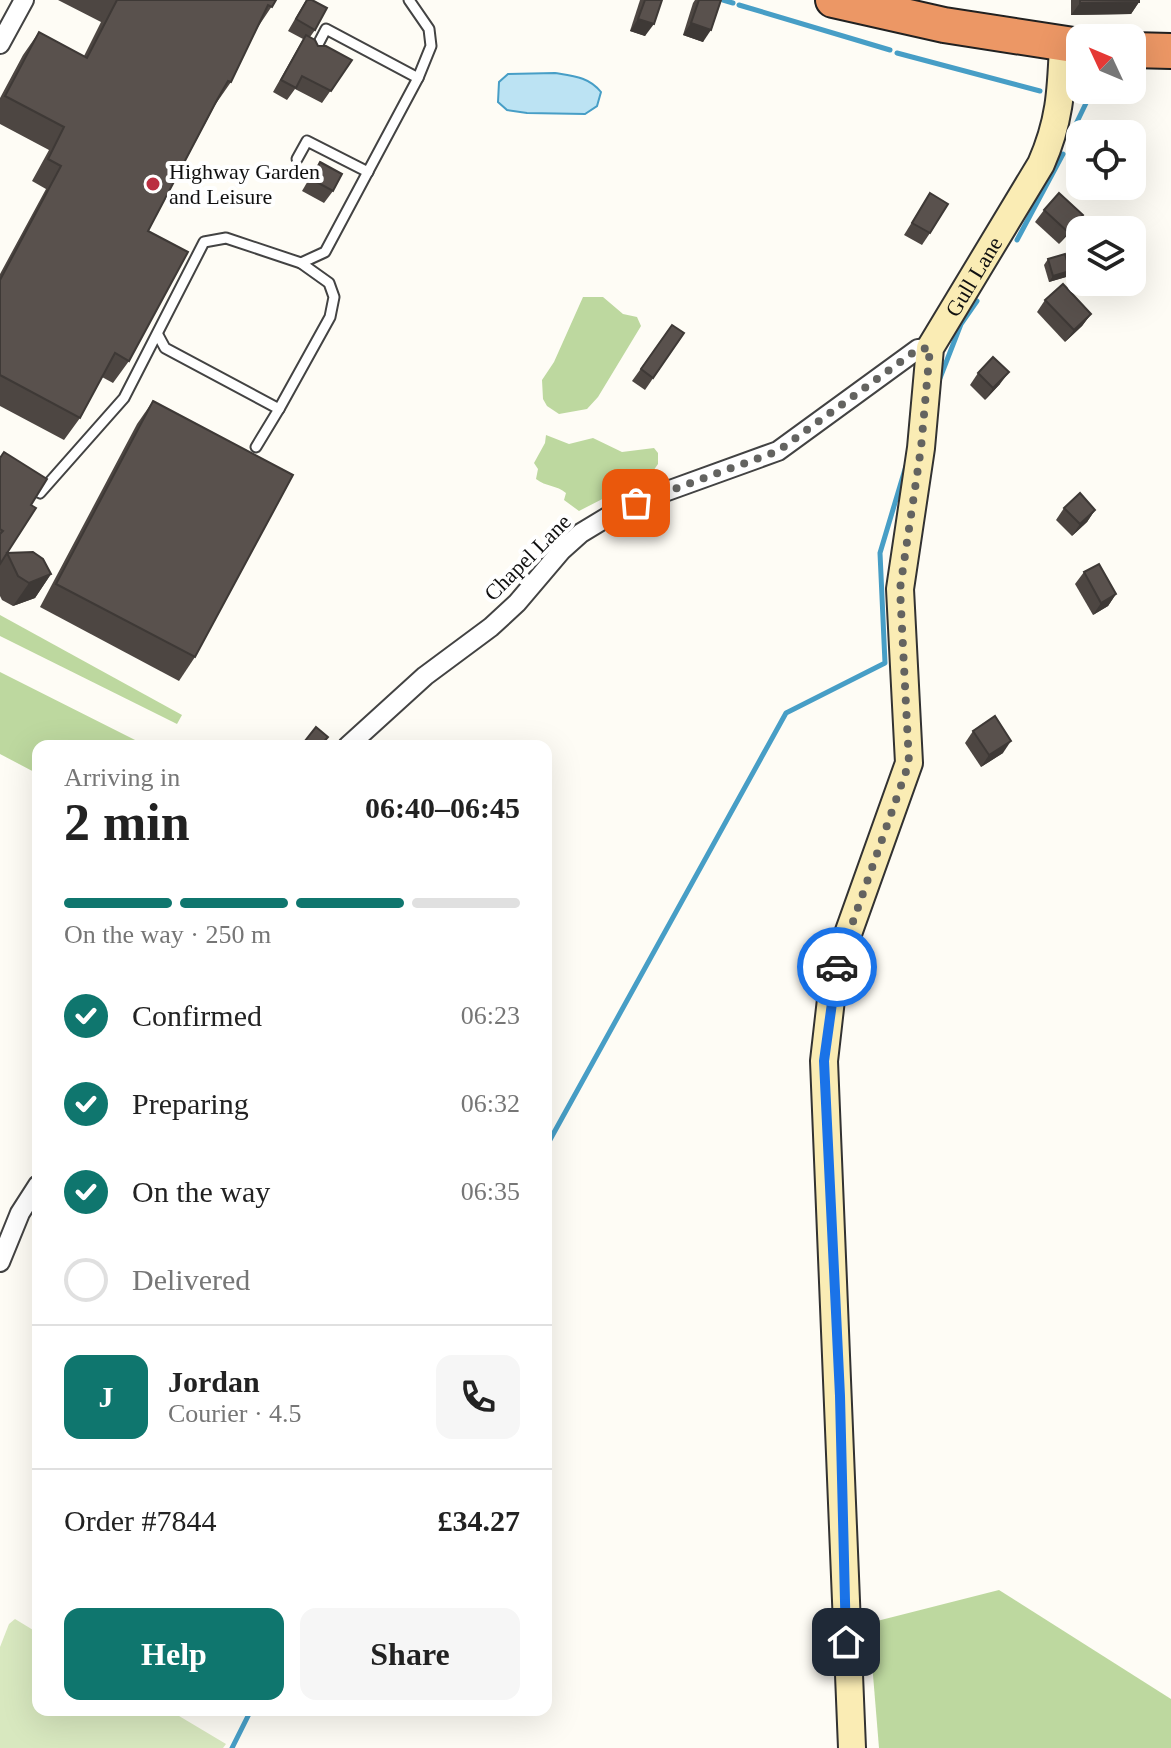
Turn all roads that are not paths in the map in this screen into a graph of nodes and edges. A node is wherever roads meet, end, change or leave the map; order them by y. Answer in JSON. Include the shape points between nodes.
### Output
{"nodes":[{"id":1,"x":24,"y":0,"type":"edge"},
{"id":2,"x":409,"y":0,"type":"edge"},
{"id":3,"x":833,"y":0,"type":"edge"},
{"id":4,"x":0,"y":44,"type":"edge"},
{"id":5,"x":1066,"y":45,"type":"edge"},
{"id":6,"x":1146,"y":50,"type":"edge"},
{"id":7,"x":1171,"y":51,"type":"edge"},
{"id":8,"x":314,"y":52,"type":"edge"},
{"id":9,"x":1066,"y":74,"type":"edge"},
{"id":10,"x":418,"y":78,"type":"junction"},
{"id":11,"x":297,"y":159,"type":"dead end"},
{"id":12,"x":368,"y":172,"type":"junction"},
{"id":13,"x":301,"y":263,"type":"junction"},
{"id":14,"x":158,"y":335,"type":"junction"},
{"id":15,"x":930,"y":348,"type":"junction"},
{"id":16,"x":279,"y":409,"type":"junction"},
{"id":17,"x":256,"y":447,"type":"dead end"},
{"id":18,"x":13,"y":479,"type":"edge"},
{"id":19,"x":355,"y":740,"type":"edge"},
{"id":20,"x":32,"y":1194,"type":"edge"},
{"id":21,"x":0,"y":1262,"type":"edge"},
{"id":22,"x":852,"y":1748,"type":"edge"}],
"edges":[{"from":1,"to":4,"type":"street"},
{"from":2,"to":10,"type":"lane","via":[[429,29],[431,46]]},
{"from":3,"to":5,"type":"highway"},
{"from":6,"to":7,"type":"highway"},
{"from":8,"to":10,"type":"lane","via":[[326,29]]},
{"from":9,"to":15,"type":"street","name":"Gull Lane","via":[[1053,138],[1041,164]]},
{"from":10,"to":12,"type":"lane"},
{"from":11,"to":12,"type":"lane","via":[[307,141]]},
{"from":12,"to":13,"type":"lane","via":[[325,252]]},
{"from":13,"to":14,"type":"lane","via":[[226,238],[204,242]]},
{"from":13,"to":16,"type":"lane","via":[[329,283],[334,297],[330,317]]},
{"from":14,"to":16,"type":"lane","via":[[165,348]]},
{"from":14,"to":18,"type":"lane","via":[[124,398],[40,493]]},
{"from":15,"to":19,"type":"street","name":"Chapel Lane","via":[[918,349],[778,451],[659,494],[581,533],[491,627],[425,676]]},
{"from":15,"to":22,"type":"street","name":"Gull Lane","via":[[900,589],[909,763],[834,973],[824,1061]]},
{"from":16,"to":17,"type":"lane"},
{"from":20,"to":21,"type":"street"}]}
